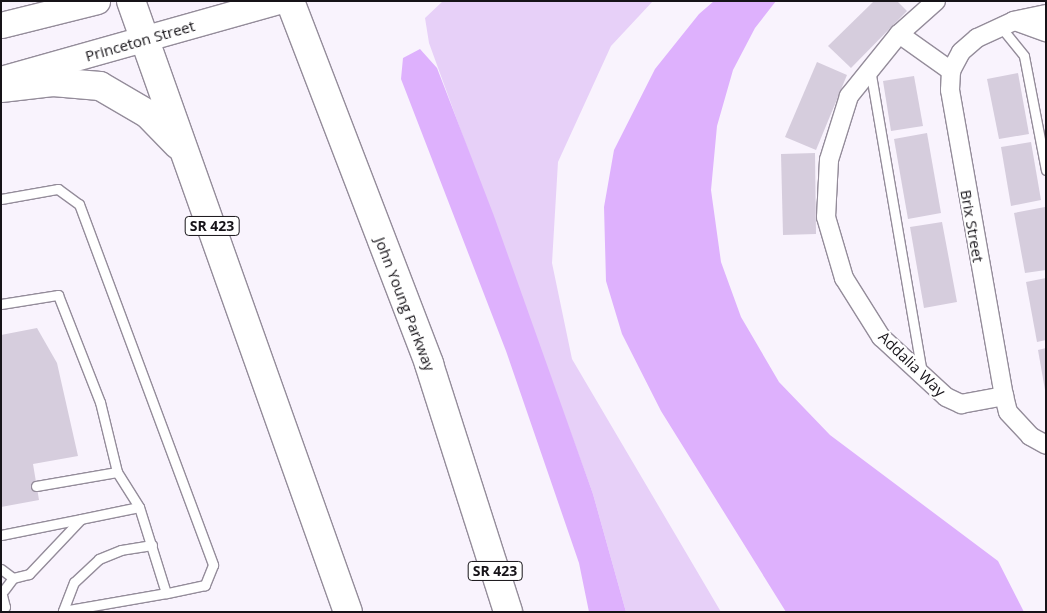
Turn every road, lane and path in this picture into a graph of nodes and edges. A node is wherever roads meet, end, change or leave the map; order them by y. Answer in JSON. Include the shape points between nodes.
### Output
{"nodes":[{"id":1,"x":96,"y":1,"type":"edge"},
{"id":2,"x":131,"y":1,"type":"edge"},
{"id":3,"x":278,"y":1,"type":"edge"},
{"id":4,"x":290,"y":1,"type":"edge"},
{"id":5,"x":936,"y":1,"type":"edge"},
{"id":6,"x":1046,"y":14,"type":"edge"},
{"id":7,"x":1007,"y":23,"type":"junction"},
{"id":8,"x":1,"y":25,"type":"edge"},
{"id":9,"x":1046,"y":32,"type":"edge"},
{"id":10,"x":899,"y":34,"type":"junction"},
{"id":11,"x":145,"y":41,"type":"junction"},
{"id":12,"x":870,"y":67,"type":"junction"},
{"id":13,"x":951,"y":71,"type":"junction"},
{"id":14,"x":1,"y":79,"type":"edge"},
{"id":15,"x":1,"y":88,"type":"edge"},
{"id":16,"x":185,"y":151,"type":"junction"},
{"id":17,"x":1046,"y":170,"type":"edge"},
{"id":18,"x":1,"y":199,"type":"edge"},
{"id":19,"x":1,"y":304,"type":"edge"},
{"id":20,"x":923,"y":377,"type":"junction"},
{"id":21,"x":1004,"y":396,"type":"junction"},
{"id":22,"x":1046,"y":445,"type":"edge"},
{"id":23,"x":117,"y":472,"type":"junction"},
{"id":24,"x":36,"y":486,"type":"dead end"},
{"id":25,"x":139,"y":507,"type":"junction"},
{"id":26,"x":81,"y":519,"type":"junction"},
{"id":27,"x":1,"y":535,"type":"edge"},
{"id":28,"x":152,"y":545,"type":"junction"},
{"id":29,"x":1,"y":569,"type":"edge"},
{"id":30,"x":13,"y":578,"type":"junction"},
{"id":31,"x":3,"y":591,"type":"edge"},
{"id":32,"x":166,"y":593,"type":"junction"},
{"id":33,"x":1,"y":612,"type":"edge"},
{"id":34,"x":348,"y":612,"type":"edge"},
{"id":35,"x":508,"y":612,"type":"edge"}],
"edges":[{"from":1,"to":8,"type":"main road"},
{"from":2,"to":11,"type":"main road","number":"SR 423"},
{"from":3,"to":11,"type":"main road","name":"Princeton Street"},
{"from":4,"to":35,"type":"main road","name":"John Young Parkway","number":"SR 423","via":[[429,364]]},
{"from":5,"to":10,"type":"street","name":"Addalia Way"},
{"from":6,"to":7,"type":"street","name":"Brix Street"},
{"from":7,"to":9,"type":"street"},
{"from":7,"to":13,"type":"street","name":"Brix Street","via":[[976,38],[960,52]]},
{"from":7,"to":17,"type":"lane","via":[[1024,56]]},
{"from":10,"to":12,"type":"street","name":"Addalia Way"},
{"from":10,"to":13,"type":"street"},
{"from":11,"to":14,"type":"main road","name":"Princeton Street"},
{"from":11,"to":16,"type":"main road","number":"SR 423"},
{"from":12,"to":20,"type":"lane"},
{"from":12,"to":20,"type":"street","name":"Addalia Way","via":[[849,96],[836,131],[826,189],[826,218],[838,262],[862,310],[881,337]]},
{"from":13,"to":21,"type":"street","name":"Brix Street","via":[[951,108]]},
{"from":15,"to":16,"type":"main road","via":[[52,82],[100,86],[148,114]]},
{"from":16,"to":34,"type":"main road","number":"SR 423"},
{"from":18,"to":32,"type":"lane","via":[[58,189],[79,204],[213,565],[205,585]]},
{"from":19,"to":23,"type":"lane","via":[[58,295],[100,402]]},
{"from":20,"to":21,"type":"street","name":"Addalia Way","via":[[946,397],[961,404]]},
{"from":21,"to":22,"type":"street","name":"Brix Street","via":[[1008,412],[1030,436]]},
{"from":23,"to":24,"type":"lane"},
{"from":23,"to":25,"type":"lane"},
{"from":25,"to":26,"type":"lane"},
{"from":25,"to":28,"type":"lane"},
{"from":26,"to":27,"type":"lane"},
{"from":26,"to":30,"type":"lane","via":[[29,574]]},
{"from":28,"to":32,"type":"lane"},
{"from":28,"to":32,"type":"lane","via":[[121,550],[99,559],[74,582],[63,611]]},
{"from":29,"to":30,"type":"lane"},
{"from":30,"to":31,"type":"lane"},
{"from":31,"to":33,"type":"lane","via":[[5,607]]}]}
